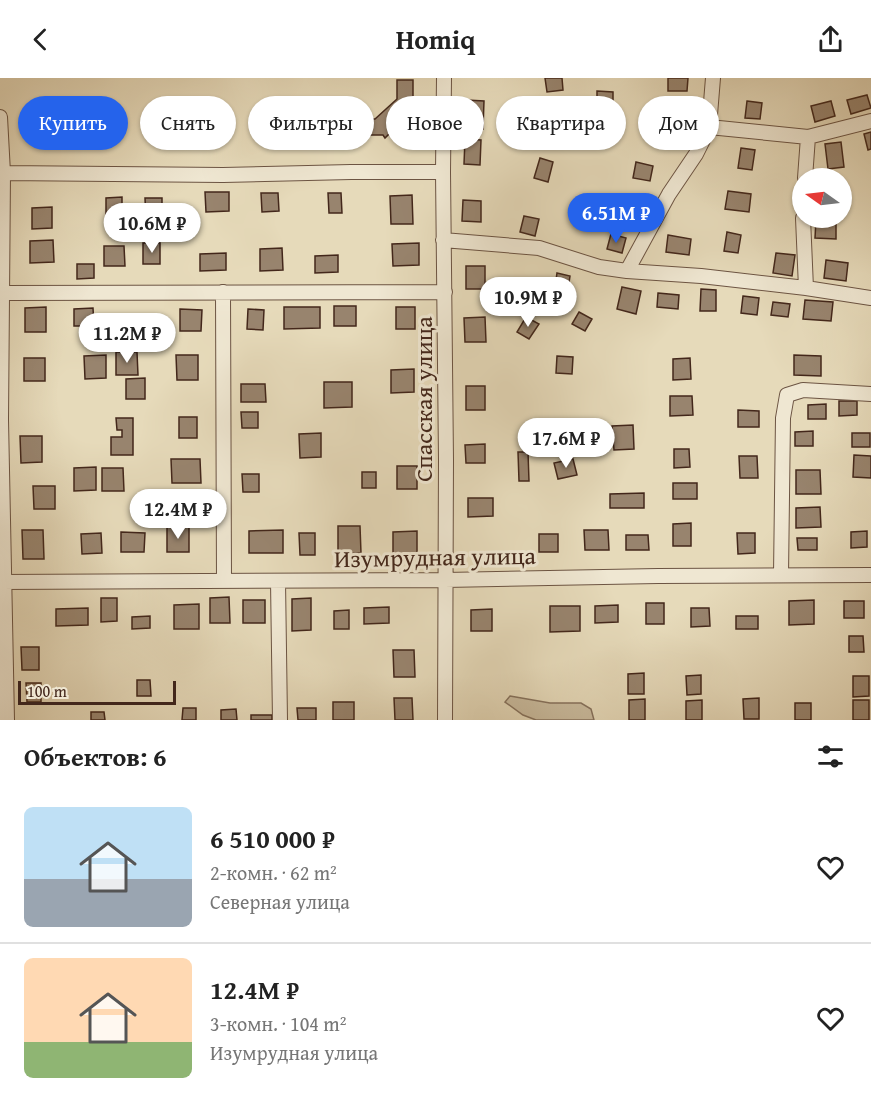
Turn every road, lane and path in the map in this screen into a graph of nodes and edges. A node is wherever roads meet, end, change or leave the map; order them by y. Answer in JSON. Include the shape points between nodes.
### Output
{"nodes":[{"id":1,"x":444,"y":78,"type":"edge"},
{"id":2,"x":713,"y":78,"type":"edge"},
{"id":3,"x":712,"y":96,"type":"edge"},
{"id":4,"x":0,"y":117,"type":"edge"},
{"id":5,"x":871,"y":121,"type":"edge"},
{"id":6,"x":719,"y":128,"type":"edge"},
{"id":7,"x":808,"y":137,"type":"junction"},
{"id":8,"x":698,"y":150,"type":"edge"},
{"id":9,"x":806,"y":168,"type":"edge"},
{"id":10,"x":442,"y":172,"type":"junction"},
{"id":11,"x":3,"y":173,"type":"junction"},
{"id":12,"x":803,"y":228,"type":"edge"},
{"id":13,"x":443,"y":240,"type":"junction"},
{"id":14,"x":627,"y":271,"type":"junction"},
{"id":15,"x":806,"y":288,"type":"junction"},
{"id":16,"x":223,"y":292,"type":"junction"},
{"id":17,"x":445,"y":292,"type":"junction"},
{"id":18,"x":1,"y":293,"type":"edge"},
{"id":19,"x":871,"y":298,"type":"edge"},
{"id":20,"x":871,"y":394,"type":"edge"},
{"id":21,"x":871,"y":575,"type":"edge"},
{"id":22,"x":781,"y":576,"type":"junction"},
{"id":23,"x":224,"y":580,"type":"junction"},
{"id":24,"x":445,"y":580,"type":"junction"},
{"id":25,"x":278,"y":581,"type":"junction"},
{"id":26,"x":2,"y":582,"type":"edge"},
{"id":27,"x":7,"y":720,"type":"edge"},
{"id":28,"x":280,"y":720,"type":"edge"},
{"id":29,"x":445,"y":720,"type":"edge"}],
"edges":[{"from":1,"to":10,"type":"street","name":"Спасская улица"},
{"from":2,"to":3,"type":"street"},
{"from":4,"to":11,"type":"street"},
{"from":5,"to":7,"type":"street"},
{"from":6,"to":7,"type":"street"},
{"from":7,"to":9,"type":"street"},
{"from":8,"to":14,"type":"street"},
{"from":10,"to":11,"type":"street"},
{"from":10,"to":13,"type":"street","name":"Спасская улица"},
{"from":11,"to":18,"type":"street"},
{"from":12,"to":15,"type":"street"},
{"from":13,"to":14,"type":"street","via":[[539,248],[599,267]]},
{"from":13,"to":17,"type":"street","name":"Спасская улица"},
{"from":14,"to":15,"type":"street"},
{"from":15,"to":19,"type":"street"},
{"from":16,"to":17,"type":"street"},
{"from":16,"to":18,"type":"street"},
{"from":16,"to":23,"type":"street"},
{"from":17,"to":24,"type":"street","name":"Спасская улица"},
{"from":18,"to":26,"type":"street"},
{"from":20,"to":22,"type":"street","via":[[803,390],[787,395],[783,418]]},
{"from":21,"to":22,"type":"street","name":"Изумрудная улица"},
{"from":22,"to":24,"type":"street","name":"Изумрудная улица"},
{"from":23,"to":25,"type":"street","name":"Изумрудная улица"},
{"from":23,"to":26,"type":"street","name":"Изумрудная улица"},
{"from":24,"to":25,"type":"street","name":"Изумрудная улица"},
{"from":24,"to":29,"type":"street","name":"Спасская улица"},
{"from":25,"to":28,"type":"street"},
{"from":26,"to":27,"type":"street"}]}
